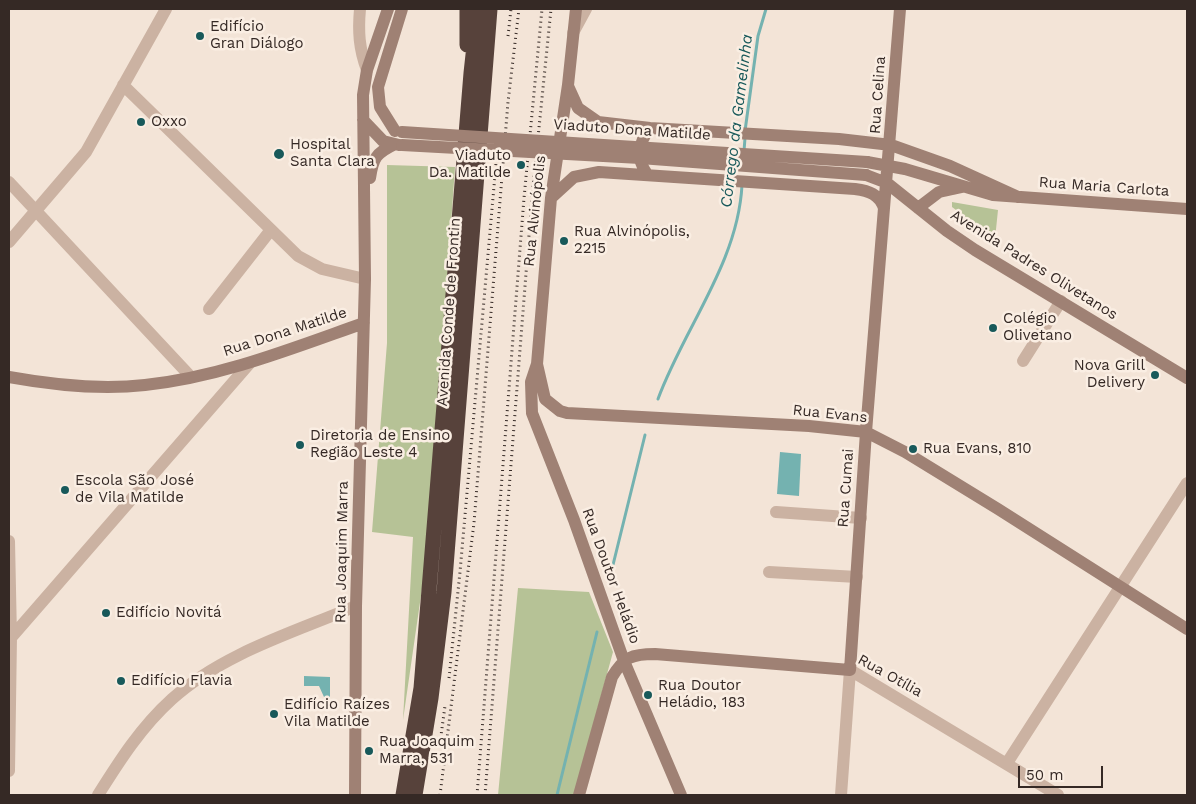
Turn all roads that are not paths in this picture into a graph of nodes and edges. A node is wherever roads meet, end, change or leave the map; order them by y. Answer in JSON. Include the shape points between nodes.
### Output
{"nodes":[{"id":1,"x":166,"y":9,"type":"edge"},
{"id":2,"x":360,"y":9,"type":"edge"},
{"id":3,"x":388,"y":9,"type":"edge"},
{"id":4,"x":402,"y":9,"type":"edge"},
{"id":5,"x":467,"y":9,"type":"edge"},
{"id":6,"x":478,"y":9,"type":"edge"},
{"id":7,"x":490,"y":9,"type":"edge"},
{"id":8,"x":576,"y":9,"type":"edge"},
{"id":9,"x":586,"y":9,"type":"edge"},
{"id":10,"x":900,"y":9,"type":"edge"},
{"id":11,"x":573,"y":33,"type":"junction"},
{"id":12,"x":367,"y":70,"type":"junction"},
{"id":13,"x":470,"y":73,"type":"junction"},
{"id":14,"x":123,"y":85,"type":"junction"},
{"id":15,"x":568,"y":85,"type":"junction"},
{"id":16,"x":363,"y":120,"type":"junction"},
{"id":17,"x":650,"y":128,"type":"junction"},
{"id":18,"x":399,"y":131,"type":"junction"},
{"id":19,"x":378,"y":137,"type":"junction"},
{"id":20,"x":399,"y":145,"type":"junction"},
{"id":21,"x":891,"y":145,"type":"junction"},
{"id":22,"x":364,"y":151,"type":"junction"},
{"id":23,"x":867,"y":162,"type":"joint"},
{"id":24,"x":888,"y":165,"type":"junction"},
{"id":25,"x":647,"y":174,"type":"junction"},
{"id":26,"x":866,"y":175,"type":"joint"},
{"id":27,"x":9,"y":182,"type":"edge"},
{"id":28,"x":887,"y":183,"type":"junction"},
{"id":29,"x":962,"y":187,"type":"junction"},
{"id":30,"x":364,"y":189,"type":"junction"},
{"id":31,"x":1018,"y":197,"type":"junction"},
{"id":32,"x":551,"y":198,"type":"junction"},
{"id":33,"x":884,"y":208,"type":"junction"},
{"id":34,"x":918,"y":208,"type":"junction"},
{"id":35,"x":36,"y":210,"type":"junction"},
{"id":36,"x":1187,"y":210,"type":"edge"},
{"id":37,"x":270,"y":231,"type":"junction"},
{"id":38,"x":9,"y":242,"type":"edge"},
{"id":39,"x":365,"y":279,"type":"junction"},
{"id":40,"x":1061,"y":301,"type":"junction"},
{"id":41,"x":209,"y":309,"type":"dead end"},
{"id":42,"x":364,"y":323,"type":"junction"},
{"id":43,"x":1024,"y":361,"type":"dead end"},
{"id":44,"x":249,"y":364,"type":"junction"},
{"id":45,"x":537,"y":364,"type":"junction"},
{"id":46,"x":9,"y":377,"type":"edge"},
{"id":47,"x":191,"y":377,"type":"junction"},
{"id":48,"x":1187,"y":378,"type":"edge"},
{"id":49,"x":866,"y":432,"type":"junction"},
{"id":50,"x":1187,"y":483,"type":"edge"},
{"id":51,"x":776,"y":512,"type":"dead end"},
{"id":52,"x":860,"y":518,"type":"junction"},
{"id":53,"x":9,"y":541,"type":"edge"},
{"id":54,"x":769,"y":572,"type":"dead end"},
{"id":55,"x":851,"y":576,"type":"junction"},
{"id":56,"x":1121,"y":588,"type":"junction"},
{"id":57,"x":356,"y":606,"type":"junction"},
{"id":58,"x":1187,"y":629,"type":"edge"},
{"id":59,"x":10,"y":638,"type":"edge"},
{"id":60,"x":624,"y":661,"type":"junction"},
{"id":61,"x":850,"y":670,"type":"junction"},
{"id":62,"x":1007,"y":763,"type":"junction"},
{"id":63,"x":9,"y":771,"type":"edge"},
{"id":64,"x":98,"y":795,"type":"edge"},
{"id":65,"x":356,"y":795,"type":"edge"},
{"id":66,"x":403,"y":795,"type":"edge"},
{"id":67,"x":414,"y":795,"type":"edge"},
{"id":68,"x":579,"y":795,"type":"edge"},
{"id":69,"x":680,"y":795,"type":"edge"},
{"id":70,"x":841,"y":795,"type":"edge"},
{"id":71,"x":1058,"y":795,"type":"edge"}],
"edges":[{"from":1,"to":14,"type":"street"},
{"from":2,"to":12,"type":"street","via":[[358,36]]},
{"from":3,"to":12,"type":"street","name":"Rua Joaquim Marra"},
{"from":4,"to":18,"type":"street","via":[[378,87],[380,107]]},
{"from":5,"to":13,"type":"highway","via":[[466,42]]},
{"from":6,"to":13,"type":"highway","name":"Avenida Conde de Frontin"},
{"from":7,"to":67,"type":"highway","name":"Avenida Conde de Frontin","via":[[444,592],[431,698]]},
{"from":8,"to":11,"type":"street","name":"Rua Alvinópolis"},
{"from":9,"to":11,"type":"street","name":"Rua Alvinópolis"},
{"from":10,"to":21,"type":"street","name":"Rua Celina"},
{"from":11,"to":15,"type":"street","name":"Rua Alvinópolis"},
{"from":12,"to":16,"type":"street","name":"Rua Joaquim Marra"},
{"from":13,"to":66,"type":"highway","name":"Avenida Conde de Frontin","via":[[422,678]]},
{"from":14,"to":35,"type":"street","via":[[86,152]]},
{"from":14,"to":37,"type":"street"},
{"from":15,"to":17,"type":"street","name":"Rua Maria Carlota","via":[[578,108],[590,118]]},
{"from":15,"to":32,"type":"street","name":"Rua Alvinópolis"},
{"from":16,"to":19,"type":"street"},
{"from":16,"to":22,"type":"street","name":"Rua Joaquim Marra"},
{"from":17,"to":21,"type":"street","name":"Rua Maria Carlota"},
{"from":17,"to":25,"type":"street","via":[[642,138],[639,151]]},
{"from":18,"to":19,"type":"street"},
{"from":18,"to":23,"type":"street","name":"Viaduto Dona Matilde","bridge":true},
{"from":19,"to":20,"type":"street"},
{"from":19,"to":22,"type":"street"},
{"from":20,"to":26,"type":"street","name":"Viaduto Dona Matilde","bridge":true},
{"from":20,"to":30,"type":"street","name":"Rua Joaquim Marra","via":[[384,149],[372,162],[370,180]]},
{"from":21,"to":24,"type":"street","name":"Rua Celina"},
{"from":21,"to":31,"type":"street","name":"Rua Maria Carlota","via":[[950,166]]},
{"from":22,"to":30,"type":"street","name":"Rua Joaquim Marra"},
{"from":23,"to":24,"type":"street","name":"Rua Maria Carlota"},
{"from":24,"to":28,"type":"street","name":"Rua Celina"},
{"from":24,"to":29,"type":"street","name":"Rua Maria Carlota"},
{"from":25,"to":32,"type":"street","via":[[584,173],[565,184]]},
{"from":25,"to":33,"type":"street","via":[[855,189],[876,195]]},
{"from":26,"to":28,"type":"street","name":"Avenida Padres Olivetanos"},
{"from":27,"to":35,"type":"street"},
{"from":28,"to":33,"type":"street","name":"Rua Cumai"},
{"from":28,"to":34,"type":"street","name":"Avenida Padres Olivetanos"},
{"from":29,"to":31,"type":"street","name":"Rua Maria Carlota"},
{"from":29,"to":34,"type":"street","via":[[939,192]]},
{"from":30,"to":39,"type":"street","name":"Rua Joaquim Marra"},
{"from":31,"to":36,"type":"street","name":"Rua Maria Carlota"},
{"from":32,"to":45,"type":"street","name":"Rua Alvinópolis"},
{"from":33,"to":49,"type":"street","name":"Rua Cumai"},
{"from":34,"to":40,"type":"street","name":"Avenida Padres Olivetanos","via":[[975,250]]},
{"from":35,"to":38,"type":"street"},
{"from":35,"to":47,"type":"street"},
{"from":37,"to":39,"type":"street","via":[[311,264]]},
{"from":37,"to":41,"type":"street"},
{"from":39,"to":42,"type":"street","name":"Rua Joaquim Marra"},
{"from":40,"to":43,"type":"street"},
{"from":40,"to":48,"type":"street","name":"Avenida Padres Olivetanos"},
{"from":42,"to":44,"type":"street","name":"Rua Dona Matilde"},
{"from":42,"to":57,"type":"street","name":"Rua Joaquim Marra"},
{"from":44,"to":47,"type":"street","name":"Rua Dona Matilde"},
{"from":44,"to":59,"type":"street"},
{"from":45,"to":49,"type":"street","name":"Rua Evans","via":[[545,399],[567,413]]},
{"from":45,"to":60,"type":"street","name":"Rua Doutor Heládio","via":[[530,382],[532,414]]},
{"from":46,"to":47,"type":"street","name":"Rua Dona Matilde","via":[[60,386],[106,386],[146,385]]},
{"from":49,"to":52,"type":"street","name":"Rua Cumai"},
{"from":49,"to":56,"type":"street","name":"Rua Evans","via":[[894,446]]},
{"from":50,"to":56,"type":"street"},
{"from":51,"to":52,"type":"street"},
{"from":52,"to":55,"type":"street","name":"Rua Cumai"},
{"from":53,"to":59,"type":"street"},
{"from":54,"to":55,"type":"street"},
{"from":55,"to":61,"type":"street","name":"Rua Cumai"},
{"from":56,"to":58,"type":"street","name":"Rua Evans"},
{"from":56,"to":62,"type":"street"},
{"from":57,"to":64,"type":"street","via":[[241,655],[194,682],[172,699],[130,744]]},
{"from":57,"to":65,"type":"street","name":"Rua Joaquim Marra"},
{"from":59,"to":63,"type":"street"},
{"from":60,"to":61,"type":"street","name":"Rua Otília","via":[[638,654],[654,654]]},
{"from":60,"to":68,"type":"street","via":[[612,678]]},
{"from":60,"to":69,"type":"street","name":"Rua Doutor Heládio"},
{"from":61,"to":62,"type":"street","name":"Rua Otília"},
{"from":61,"to":70,"type":"street","name":"Rua Cumai"},
{"from":62,"to":71,"type":"street","name":"Rua Otília"}]}
